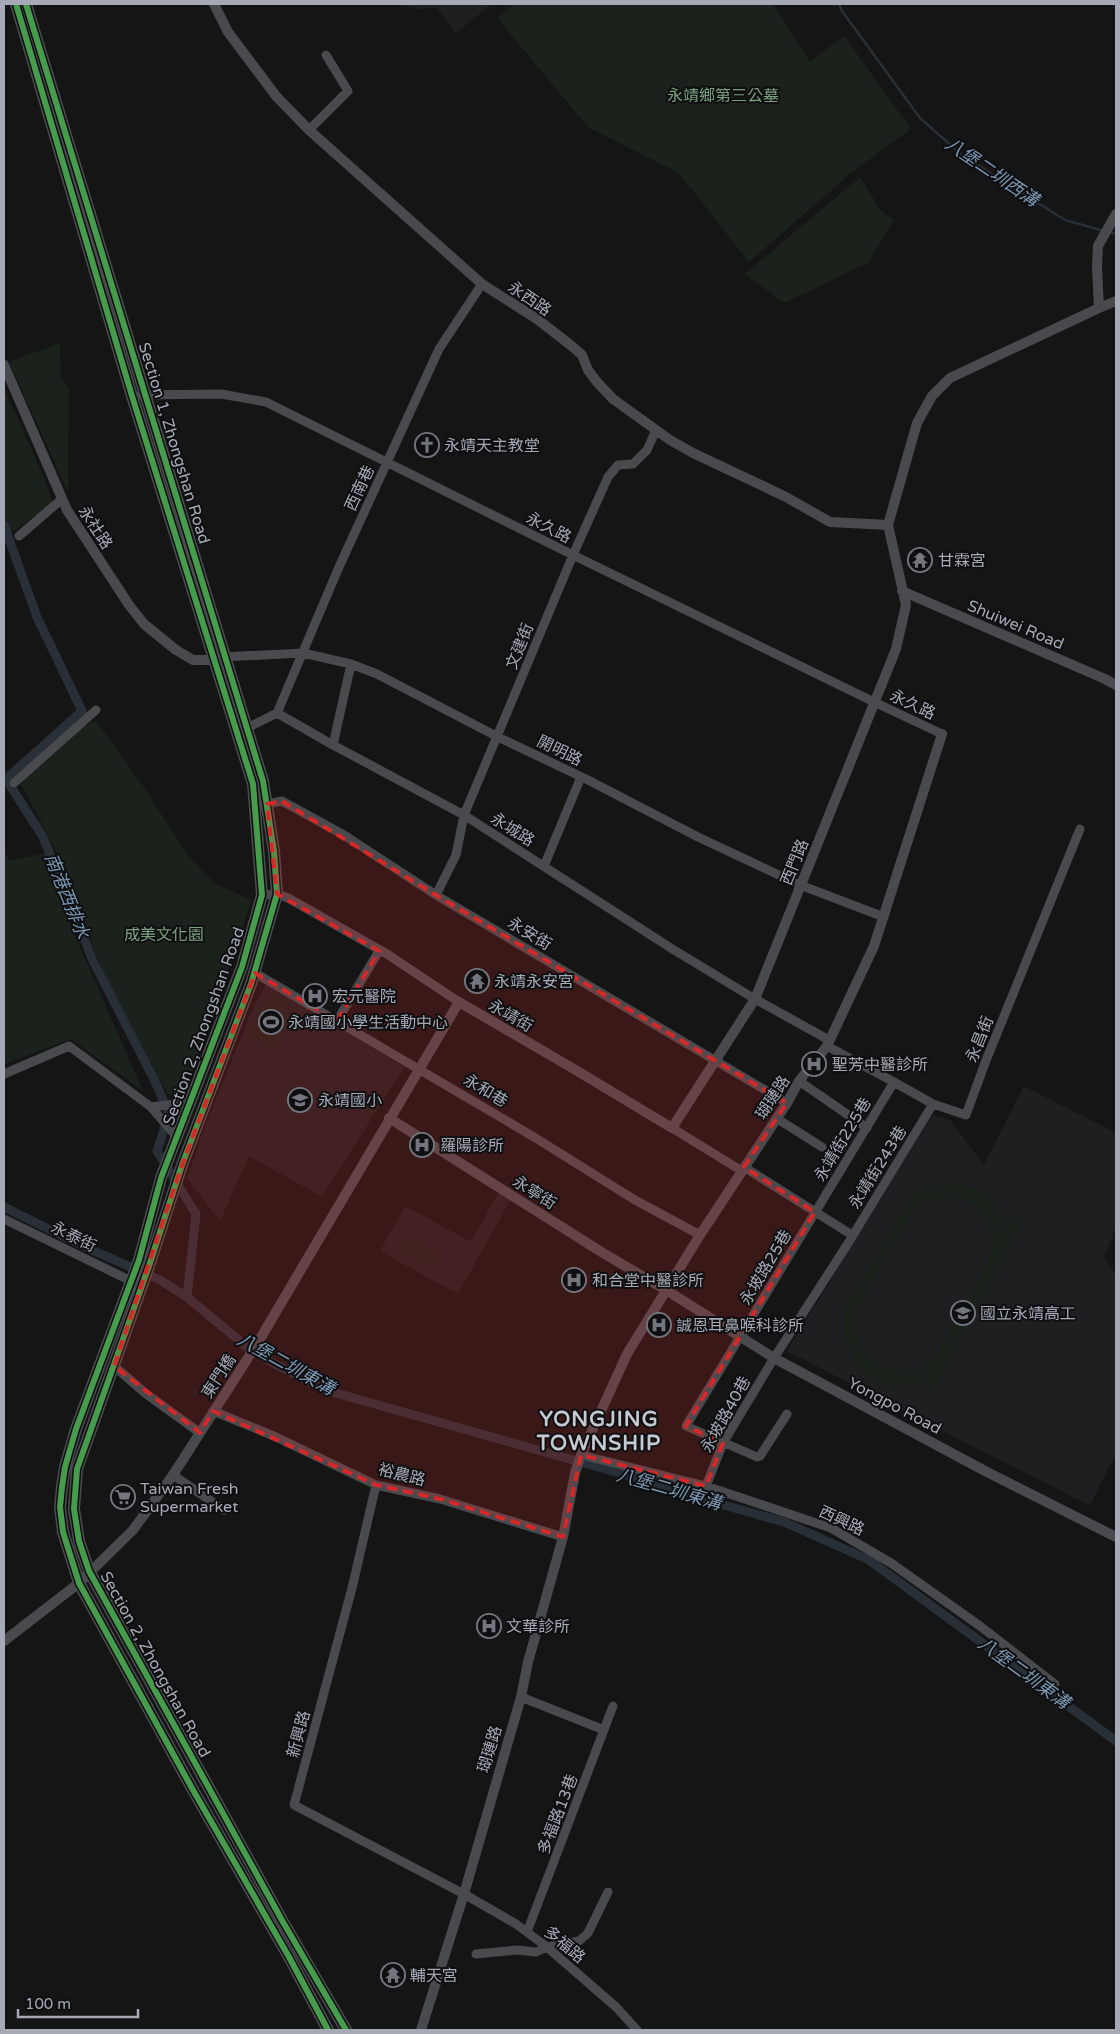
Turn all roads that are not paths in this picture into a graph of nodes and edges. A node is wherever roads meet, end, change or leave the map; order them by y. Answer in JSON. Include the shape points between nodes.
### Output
{"nodes":[{"id":1,"x":16,"y":4,"type":"edge"},
{"id":2,"x":26,"y":4,"type":"edge"},
{"id":3,"x":214,"y":4,"type":"edge"},
{"id":4,"x":326,"y":54,"type":"dead end"},
{"id":5,"x":309,"y":130,"type":"junction"},
{"id":6,"x":1116,"y":214,"type":"edge"},
{"id":7,"x":482,"y":284,"type":"junction"},
{"id":8,"x":1110,"y":306,"type":"edge"},
{"id":9,"x":4,"y":365,"type":"edge"},
{"id":10,"x":146,"y":394,"type":"junction"},
{"id":11,"x":132,"y":396,"type":"junction"},
{"id":12,"x":656,"y":430,"type":"junction"},
{"id":13,"x":388,"y":462,"type":"junction"},
{"id":14,"x":62,"y":499,"type":"junction"},
{"id":15,"x":888,"y":525,"type":"junction"},
{"id":16,"x":19,"y":536,"type":"dead end"},
{"id":17,"x":573,"y":555,"type":"junction"},
{"id":18,"x":902,"y":592,"type":"junction"},
{"id":19,"x":303,"y":652,"type":"junction"},
{"id":20,"x":219,"y":658,"type":"junction"},
{"id":21,"x":351,"y":664,"type":"junction"},
{"id":22,"x":1116,"y":685,"type":"edge"},
{"id":23,"x":874,"y":702,"type":"junction"},
{"id":24,"x":96,"y":710,"type":"dead end"},
{"id":25,"x":277,"y":713,"type":"junction"},
{"id":26,"x":247,"y":728,"type":"junction"},
{"id":27,"x":942,"y":734,"type":"joint"},
{"id":28,"x":498,"y":737,"type":"junction"},
{"id":29,"x":333,"y":745,"type":"junction"},
{"id":30,"x":582,"y":777,"type":"junction"},
{"id":31,"x":14,"y":783,"type":"dead end"},
{"id":32,"x":261,"y":805,"type":"junction"},
{"id":33,"x":464,"y":815,"type":"junction"},
{"id":34,"x":1080,"y":829,"type":"dead end"},
{"id":35,"x":544,"y":866,"type":"junction"},
{"id":36,"x":800,"y":885,"type":"junction"},
{"id":37,"x":277,"y":894,"type":"junction"},
{"id":38,"x":262,"y":895,"type":"junction"},
{"id":39,"x":436,"y":895,"type":"junction"},
{"id":40,"x":884,"y":917,"type":"junction"},
{"id":41,"x":380,"y":951,"type":"junction"},
{"id":42,"x":255,"y":972,"type":"junction"},
{"id":43,"x":754,"y":999,"type":"junction"},
{"id":44,"x":458,"y":1002,"type":"junction"},
{"id":45,"x":337,"y":1021,"type":"junction"},
{"id":46,"x":828,"y":1043,"type":"junction"},
{"id":47,"x":715,"y":1061,"type":"junction"},
{"id":48,"x":419,"y":1068,"type":"junction"},
{"id":49,"x":4,"y":1074,"type":"edge"},
{"id":50,"x":799,"y":1081,"type":"junction"},
{"id":51,"x":894,"y":1082,"type":"junction"},
{"id":52,"x":191,"y":1102,"type":"junction"},
{"id":53,"x":787,"y":1103,"type":"junction"},
{"id":54,"x":933,"y":1104,"type":"junction"},
{"id":55,"x":151,"y":1106,"type":"junction"},
{"id":56,"x":389,"y":1118,"type":"junction"},
{"id":57,"x":776,"y":1118,"type":"junction"},
{"id":58,"x":672,"y":1128,"type":"junction"},
{"id":59,"x":867,"y":1128,"type":"junction"},
{"id":60,"x":177,"y":1136,"type":"junction"},
{"id":61,"x":822,"y":1147,"type":"dead end"},
{"id":62,"x":743,"y":1169,"type":"junction"},
{"id":63,"x":815,"y":1212,"type":"junction"},
{"id":64,"x":4,"y":1219,"type":"edge"},
{"id":65,"x":700,"y":1235,"type":"junction"},
{"id":66,"x":852,"y":1235,"type":"junction"},
{"id":67,"x":847,"y":1245,"type":"joint"},
{"id":68,"x":144,"y":1263,"type":"junction"},
{"id":69,"x":137,"y":1284,"type":"junction"},
{"id":70,"x":666,"y":1290,"type":"junction"},
{"id":71,"x":740,"y":1337,"type":"junction"},
{"id":72,"x":774,"y":1358,"type":"junction"},
{"id":73,"x":114,"y":1366,"type":"junction"},
{"id":74,"x":213,"y":1411,"type":"junction"},
{"id":75,"x":787,"y":1414,"type":"dead end"},
{"id":76,"x":200,"y":1433,"type":"junction"},
{"id":77,"x":723,"y":1443,"type":"junction"},
{"id":78,"x":581,"y":1455,"type":"junction"},
{"id":79,"x":173,"y":1475,"type":"junction"},
{"id":80,"x":376,"y":1485,"type":"junction"},
{"id":81,"x":706,"y":1486,"type":"junction"},
{"id":82,"x":224,"y":1510,"type":"dead end"},
{"id":83,"x":563,"y":1537,"type":"junction"},
{"id":84,"x":1116,"y":1537,"type":"edge"},
{"id":85,"x":89,"y":1571,"type":"junction"},
{"id":86,"x":79,"y":1583,"type":"junction"},
{"id":87,"x":4,"y":1641,"type":"edge"},
{"id":88,"x":1055,"y":1684,"type":"dead end"},
{"id":89,"x":521,"y":1696,"type":"junction"},
{"id":90,"x":613,"y":1706,"type":"dead end"},
{"id":91,"x":604,"y":1730,"type":"junction"},
{"id":92,"x":608,"y":1892,"type":"dead end"},
{"id":93,"x":464,"y":1894,"type":"junction"},
{"id":94,"x":527,"y":1932,"type":"junction"},
{"id":95,"x":546,"y":1947,"type":"junction"},
{"id":96,"x":476,"y":1954,"type":"dead end"},
{"id":97,"x":328,"y":2030,"type":"edge"},
{"id":98,"x":346,"y":2030,"type":"edge"},
{"id":99,"x":422,"y":2030,"type":"edge"},
{"id":100,"x":637,"y":2030,"type":"edge"}],
"edges":[{"from":1,"to":11,"type":"main road","name":"Section 1, Zhongshan Road"},
{"from":2,"to":10,"type":"main road","name":"Section 1, Zhongshan Road"},
{"from":3,"to":5,"type":"street","name":"永西路","via":[[228,32],[276,96]]},
{"from":4,"to":5,"type":"street","via":[[348,90]]},
{"from":5,"to":7,"type":"street","name":"永西路"},
{"from":6,"to":8,"type":"street","via":[[1098,246],[1097,267]]},
{"from":7,"to":12,"type":"street","name":"永西路","via":[[537,319],[573,347],[613,399]]},
{"from":7,"to":13,"type":"street","name":"西南巷","via":[[439,349]]},
{"from":8,"to":15,"type":"street","via":[[950,378],[932,396],[917,423]]},
{"from":9,"to":14,"type":"street","name":"永社路"},
{"from":10,"to":11,"type":"street","name":"永久路"},
{"from":10,"to":13,"type":"street","name":"永久路","via":[[221,394],[266,402]]},
{"from":10,"to":20,"type":"main road","name":"Section 1, Zhongshan Road"},
{"from":11,"to":20,"type":"main road","name":"Section 1, Zhongshan Road"},
{"from":12,"to":15,"type":"street","name":"永西路","via":[[693,453],[786,497],[830,522]]},
{"from":12,"to":17,"type":"street","name":"文建街","via":[[647,450],[633,464],[618,465],[608,477]]},
{"from":13,"to":17,"type":"street","name":"永久路"},
{"from":13,"to":19,"type":"street","name":"西南巷"},
{"from":14,"to":16,"type":"street"},
{"from":14,"to":20,"type":"street","name":"永社路","via":[[144,624],[193,660]]},
{"from":15,"to":18,"type":"street","name":"西門路"},
{"from":17,"to":23,"type":"street","name":"永久路"},
{"from":17,"to":28,"type":"street","name":"文建街"},
{"from":18,"to":22,"type":"street","name":"Shuiwei Road"},
{"from":18,"to":23,"type":"street","name":"西門路","via":[[906,605],[896,649]]},
{"from":19,"to":20,"type":"street","name":"開明路"},
{"from":19,"to":21,"type":"street","name":"開明路"},
{"from":19,"to":25,"type":"street","name":"西南巷"},
{"from":20,"to":26,"type":"main road","name":"Section 1, Zhongshan Road"},
{"from":20,"to":32,"type":"main road","name":"Section 1, Zhongshan Road"},
{"from":21,"to":28,"type":"street","name":"開明路","via":[[378,674]]},
{"from":21,"to":29,"type":"street"},
{"from":23,"to":27,"type":"street","name":"永久路"},
{"from":23,"to":36,"type":"street","name":"西門路"},
{"from":24,"to":31,"type":"street"},
{"from":25,"to":26,"type":"street"},
{"from":25,"to":29,"type":"street","name":"永城路"},
{"from":26,"to":32,"type":"main road","name":"Section 1, Zhongshan Road","via":[[263,781]]},
{"from":27,"to":40,"type":"street","name":"瑚璉路"},
{"from":28,"to":30,"type":"street","name":"開明路"},
{"from":28,"to":33,"type":"street","name":"文建街"},
{"from":29,"to":33,"type":"street","name":"永城路"},
{"from":30,"to":35,"type":"street"},
{"from":30,"to":36,"type":"street","name":"開明路"},
{"from":32,"to":37,"type":"main road","name":"Section 1, Zhongshan Road","via":[[274,851]]},
{"from":32,"to":38,"type":"main road","name":"Section 1, Zhongshan Road"},
{"from":32,"to":39,"type":"street","name":"永安街","via":[[282,801],[344,835]]},
{"from":33,"to":35,"type":"street","name":"永城路"},
{"from":33,"to":39,"type":"street","name":"文建街","via":[[456,855]]},
{"from":34,"to":54,"type":"street","name":"永昌街","via":[[966,1115]]},
{"from":35,"to":43,"type":"street","name":"永城路"},
{"from":36,"to":40,"type":"street","name":"開明路"},
{"from":36,"to":43,"type":"street","name":"西門路"},
{"from":37,"to":38,"type":"street","name":"永靖街"},
{"from":37,"to":41,"type":"street","name":"永靖街"},
{"from":37,"to":42,"type":"main road","name":"Section 2, Zhongshan Road"},
{"from":38,"to":52,"type":"main road","name":"Section 2, Zhongshan Road","via":[[242,967]]},
{"from":39,"to":47,"type":"street","name":"永安街"},
{"from":40,"to":46,"type":"street","name":"瑚璉路","via":[[874,946]]},
{"from":41,"to":44,"type":"street","name":"永靖街"},
{"from":41,"to":45,"type":"street"},
{"from":42,"to":45,"type":"street","name":"永和巷"},
{"from":42,"to":68,"type":"main road","name":"Section 2, Zhongshan Road"},
{"from":43,"to":46,"type":"street","name":"永城路"},
{"from":43,"to":47,"type":"street","name":"西門路"},
{"from":44,"to":48,"type":"street","name":"東門橋"},
{"from":44,"to":58,"type":"street","name":"永靖街"},
{"from":45,"to":48,"type":"street","name":"永和巷"},
{"from":46,"to":50,"type":"street","name":"瑚璉路"},
{"from":46,"to":51,"type":"street","name":"永昌街"},
{"from":47,"to":53,"type":"street","name":"永安街"},
{"from":47,"to":58,"type":"street","name":"西門路"},
{"from":48,"to":56,"type":"street","name":"東門橋"},
{"from":48,"to":65,"type":"street","name":"永和巷","via":[[635,1200]]},
{"from":49,"to":55,"type":"street","via":[[69,1046]]},
{"from":50,"to":53,"type":"street","name":"瑚璉路"},
{"from":50,"to":59,"type":"street"},
{"from":51,"to":54,"type":"street","name":"永昌街"},
{"from":51,"to":59,"type":"street","name":"永靖街225巷"},
{"from":52,"to":55,"type":"street"},
{"from":52,"to":60,"type":"main road","name":"Section 2, Zhongshan Road"},
{"from":53,"to":57,"type":"street","name":"瑚璉路"},
{"from":54,"to":66,"type":"street","name":"永靖街243巷"},
{"from":55,"to":60,"type":"street"},
{"from":56,"to":70,"type":"street","name":"永寧街"},
{"from":56,"to":74,"type":"street","name":"東門橋","via":[[258,1344]]},
{"from":57,"to":61,"type":"street"},
{"from":57,"to":62,"type":"street","name":"瑚璉路"},
{"from":58,"to":62,"type":"street","name":"永靖街"},
{"from":59,"to":63,"type":"street","name":"永靖街225巷"},
{"from":60,"to":68,"type":"main road","name":"Section 2, Zhongshan Road","via":[[161,1178]]},
{"from":62,"to":63,"type":"street","name":"永靖街"},
{"from":62,"to":65,"type":"street","name":"瑚璉路"},
{"from":63,"to":66,"type":"street","name":"永靖街"},
{"from":63,"to":71,"type":"street","name":"永坡路25巷"},
{"from":64,"to":69,"type":"street","name":"永泰街"},
{"from":65,"to":70,"type":"street","name":"瑚璉路"},
{"from":66,"to":67,"type":"street","name":"永靖街243巷"},
{"from":67,"to":72,"type":"street","name":"永坡路40巷"},
{"from":68,"to":69,"type":"main road"},
{"from":69,"to":73,"type":"main road","name":"Section 2, Zhongshan Road"},
{"from":69,"to":86,"type":"main road","name":"Section 2, Zhongshan Road","via":[[79,1421],[65,1467],[60,1507],[63,1532]]},
{"from":70,"to":71,"type":"street","name":"Yongpo Road"},
{"from":70,"to":78,"type":"street","name":"瑚璉路","via":[[627,1354]]},
{"from":71,"to":72,"type":"street","name":"Yongpo Road"},
{"from":71,"to":77,"type":"street","name":"永坡路25巷","via":[[686,1426]]},
{"from":72,"to":77,"type":"street","name":"永坡路40巷"},
{"from":72,"to":84,"type":"street","name":"Yongpo Road"},
{"from":73,"to":76,"type":"street"},
{"from":73,"to":85,"type":"main road","name":"Section 2, Zhongshan Road","via":[[77,1469],[74,1509],[79,1541]]},
{"from":74,"to":76,"type":"street","name":"東門橋"},
{"from":74,"to":80,"type":"street","name":"裕農路"},
{"from":75,"to":77,"type":"street","via":[[760,1456]]},
{"from":76,"to":79,"type":"street","name":"東門橋"},
{"from":77,"to":81,"type":"street","name":"永坡路40巷"},
{"from":78,"to":81,"type":"street","name":"西興路"},
{"from":78,"to":83,"type":"street","name":"瑚璉路"},
{"from":79,"to":82,"type":"street"},
{"from":79,"to":85,"type":"street","name":"東門橋","via":[[133,1530]]},
{"from":80,"to":83,"type":"street","name":"裕農路","via":[[440,1499]]},
{"from":80,"to":93,"type":"street","name":"新興路","via":[[294,1805]]},
{"from":81,"to":88,"type":"street","name":"西興路","via":[[831,1528],[863,1546],[980,1626]]},
{"from":83,"to":89,"type":"street","name":"瑚璉路"},
{"from":85,"to":86,"type":"street","name":"東門橋"},
{"from":85,"to":98,"type":"main road","name":"Section 2, Zhongshan Road"},
{"from":86,"to":87,"type":"street","name":"東門橋"},
{"from":86,"to":97,"type":"main road","name":"Section 2, Zhongshan Road"},
{"from":89,"to":91,"type":"street"},
{"from":89,"to":93,"type":"street","name":"瑚璉路"},
{"from":90,"to":91,"type":"street","name":"多福路13巷"},
{"from":91,"to":94,"type":"street","name":"多福路13巷"},
{"from":92,"to":95,"type":"street","via":[[588,1933],[579,1941]]},
{"from":93,"to":94,"type":"street","name":"多福路"},
{"from":93,"to":99,"type":"street","name":"瑚璉路"},
{"from":94,"to":95,"type":"street","name":"多福路"},
{"from":95,"to":96,"type":"street","via":[[536,1952],[517,1950]]},
{"from":95,"to":100,"type":"street","name":"多福路","via":[[616,2007]]}]}
